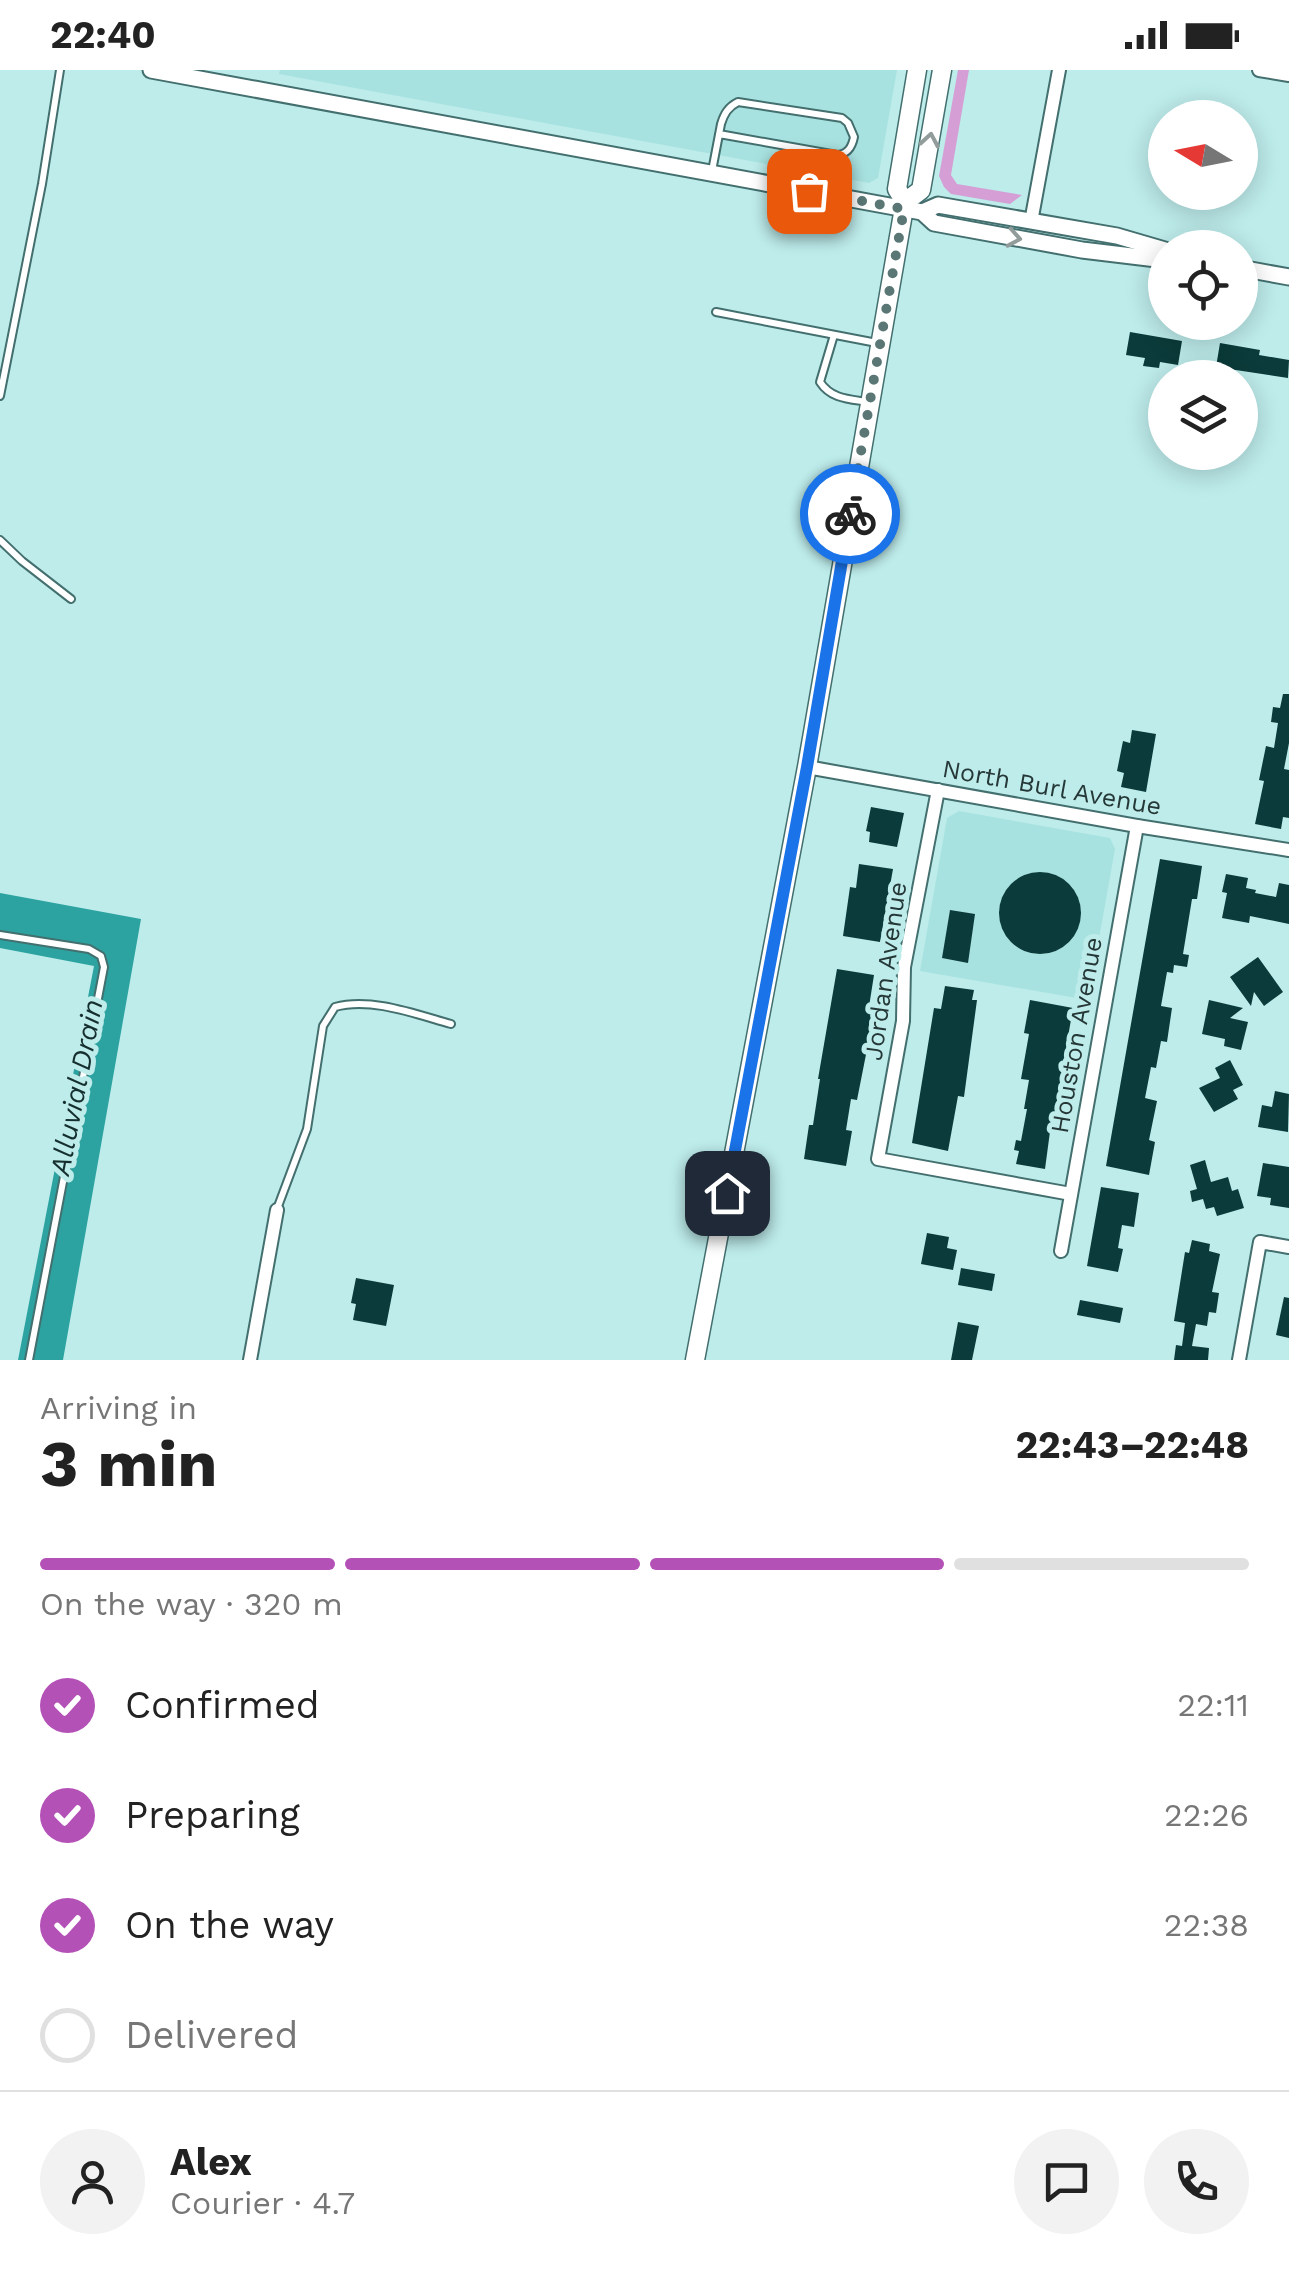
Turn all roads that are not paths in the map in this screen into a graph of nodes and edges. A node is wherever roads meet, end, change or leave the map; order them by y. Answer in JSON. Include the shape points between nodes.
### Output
{"nodes":[{"id":1,"x":60,"y":70,"type":"edge"},
{"id":2,"x":150,"y":70,"type":"edge"},
{"id":3,"x":917,"y":70,"type":"edge"},
{"id":4,"x":942,"y":70,"type":"edge"},
{"id":5,"x":1059,"y":70,"type":"edge"},
{"id":6,"x":1259,"y":70,"type":"edge"},
{"id":7,"x":1289,"y":76,"type":"edge"},
{"id":8,"x":719,"y":134,"type":"junction"},
{"id":9,"x":712,"y":172,"type":"junction"},
{"id":10,"x":911,"y":208,"type":"junction"},
{"id":11,"x":1031,"y":222,"type":"junction"},
{"id":12,"x":1148,"y":245,"type":"edge"},
{"id":13,"x":1148,"y":258,"type":"edge"},
{"id":14,"x":1258,"y":271,"type":"edge"},
{"id":15,"x":1289,"y":277,"type":"edge"},
{"id":16,"x":716,"y":312,"type":"dead end"},
{"id":17,"x":834,"y":335,"type":"junction"},
{"id":18,"x":880,"y":344,"type":"junction"},
{"id":19,"x":0,"y":396,"type":"edge"},
{"id":20,"x":870,"y":402,"type":"junction"},
{"id":21,"x":0,"y":540,"type":"edge"},
{"id":22,"x":71,"y":599,"type":"dead end"},
{"id":23,"x":807,"y":767,"type":"junction"},
{"id":24,"x":938,"y":790,"type":"junction"},
{"id":25,"x":1136,"y":826,"type":"junction"},
{"id":26,"x":1289,"y":850,"type":"edge"},
{"id":27,"x":0,"y":935,"type":"edge"},
{"id":28,"x":450,"y":1024,"type":"dead end"},
{"id":29,"x":1071,"y":1194,"type":"junction"},
{"id":30,"x":277,"y":1210,"type":"joint"},
{"id":31,"x":1289,"y":1247,"type":"edge"},
{"id":32,"x":1061,"y":1251,"type":"dead end"},
{"id":33,"x":30,"y":1360,"type":"edge"},
{"id":34,"x":250,"y":1360,"type":"edge"},
{"id":35,"x":695,"y":1360,"type":"edge"},
{"id":36,"x":1238,"y":1360,"type":"edge"}],
"edges":[{"from":1,"to":19,"type":"lane"},
{"from":2,"to":9,"type":"street"},
{"from":3,"to":10,"type":"main road","via":[[897,189]]},
{"from":10,"to":4,"type":"main road","one_way":true},
{"from":5,"to":11,"type":"street"},
{"from":6,"to":7,"type":"street"},
{"from":8,"to":8,"type":"lane","via":[[837,155],[851,148],[854,137],[842,118],[746,102],[730,106]]},
{"from":8,"to":9,"type":"lane"},
{"from":9,"to":10,"type":"street"},
{"from":10,"to":11,"type":"street","via":[[938,205]]},
{"from":10,"to":13,"type":"street","one_way":true,"via":[[934,223]]},
{"from":10,"to":18,"type":"main road"},
{"from":11,"to":12,"type":"street"},
{"from":14,"to":15,"type":"street"},
{"from":16,"to":17,"type":"lane"},
{"from":17,"to":18,"type":"lane"},
{"from":17,"to":20,"type":"lane","via":[[820,382],[832,395]]},
{"from":18,"to":20,"type":"main road"},
{"from":20,"to":23,"type":"main road"},
{"from":21,"to":22,"type":"lane"},
{"from":23,"to":24,"type":"street","name":"North Burl Avenue"},
{"from":23,"to":35,"type":"main road"},
{"from":24,"to":25,"type":"street","name":"North Burl Avenue"},
{"from":24,"to":29,"type":"street","name":"Jordan Avenue","via":[[904,967],[903,1022],[878,1159]]},
{"from":25,"to":26,"type":"street","name":"North Burl Avenue"},
{"from":25,"to":29,"type":"street","name":"Houston Avenue"},
{"from":27,"to":33,"type":"lane","via":[[89,949],[104,967]]},
{"from":28,"to":30,"type":"lane","via":[[354,1002],[335,1007],[323,1026],[307,1129]]},
{"from":29,"to":32,"type":"street","name":"Houston Avenue"},
{"from":30,"to":34,"type":"street"},
{"from":31,"to":36,"type":"street","via":[[1260,1242]]}]}
